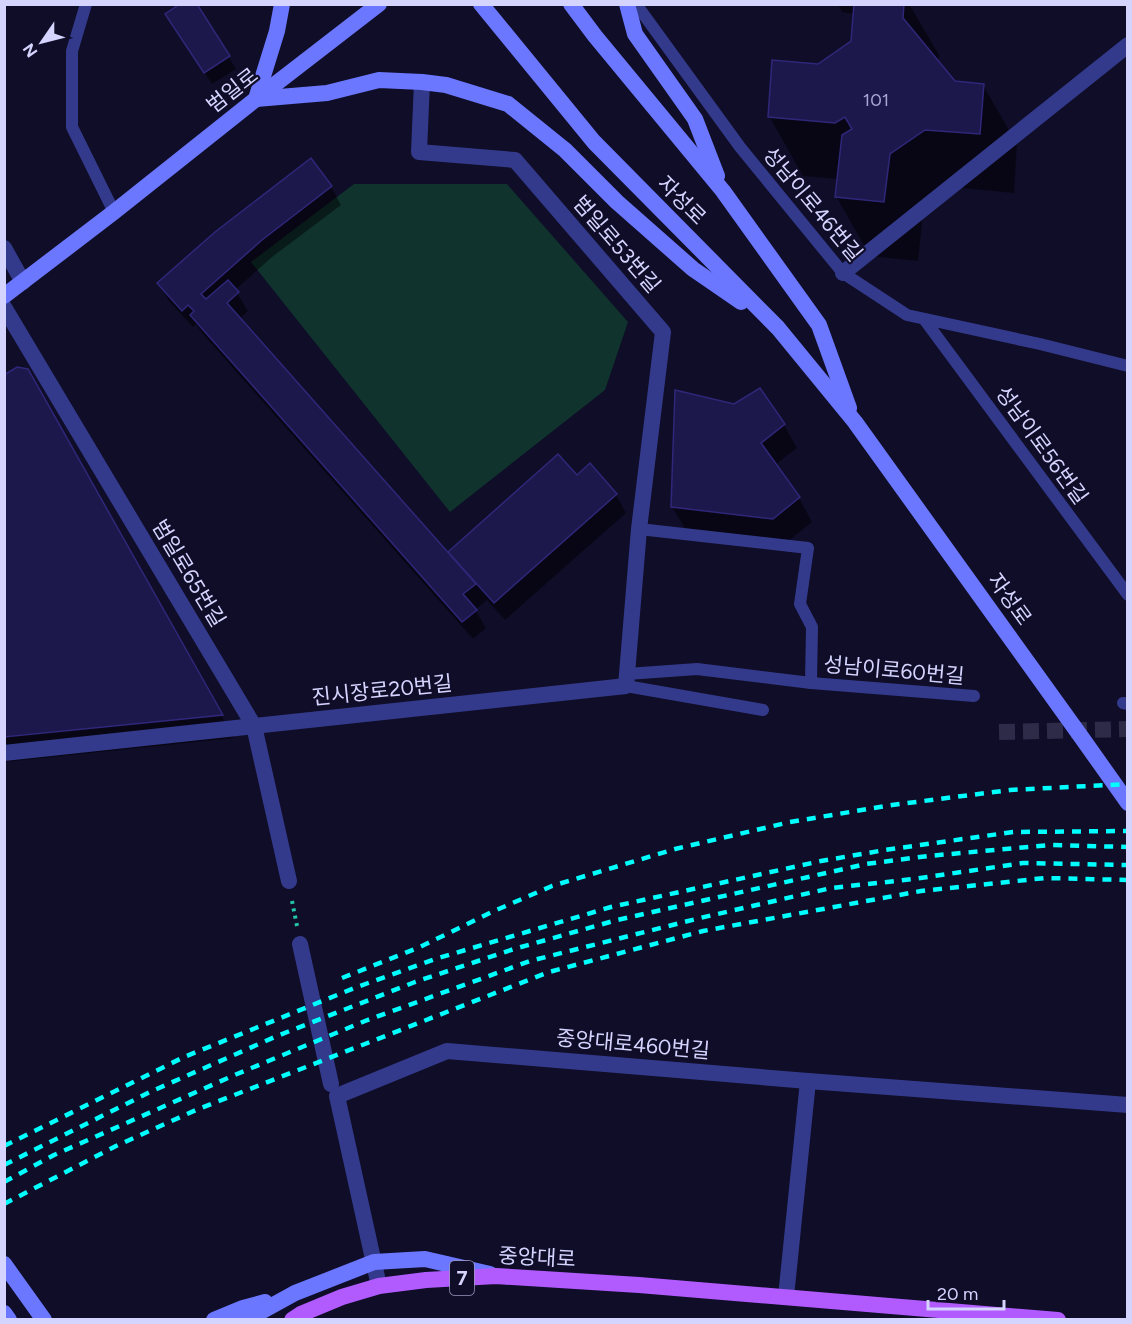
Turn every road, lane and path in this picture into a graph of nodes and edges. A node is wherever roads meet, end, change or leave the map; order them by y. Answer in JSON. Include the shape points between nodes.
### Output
{"nodes":[{"id":1,"x":86,"y":4,"type":"edge"},
{"id":2,"x":282,"y":4,"type":"edge"},
{"id":3,"x":379,"y":4,"type":"edge"},
{"id":4,"x":481,"y":4,"type":"edge"},
{"id":5,"x":571,"y":4,"type":"edge"},
{"id":6,"x":627,"y":4,"type":"edge"},
{"id":7,"x":636,"y":4,"type":"edge"},
{"id":8,"x":1128,"y":45,"type":"edge"},
{"id":9,"x":422,"y":82,"type":"junction"},
{"id":10,"x":256,"y":99,"type":"junction"},
{"id":11,"x":723,"y":191,"type":"junction"},
{"id":12,"x":114,"y":212,"type":"junction"},
{"id":13,"x":4,"y":248,"type":"edge"},
{"id":14,"x":843,"y":273,"type":"junction"},
{"id":15,"x":23,"y":282,"type":"junction"},
{"id":16,"x":4,"y":296,"type":"edge"},
{"id":17,"x":4,"y":307,"type":"edge"},
{"id":18,"x":924,"y":319,"type":"junction"},
{"id":19,"x":778,"y":328,"type":"junction"},
{"id":20,"x":1128,"y":366,"type":"edge"},
{"id":21,"x":855,"y":423,"type":"junction"},
{"id":22,"x":639,"y":529,"type":"junction"},
{"id":23,"x":1128,"y":595,"type":"edge"},
{"id":24,"x":627,"y":680,"type":"junction"},
{"id":25,"x":810,"y":683,"type":"junction"},
{"id":26,"x":974,"y":696,"type":"dead end"},
{"id":27,"x":762,"y":710,"type":"dead end"},
{"id":28,"x":254,"y":726,"type":"junction"},
{"id":29,"x":4,"y":753,"type":"edge"},
{"id":30,"x":1128,"y":803,"type":"edge"},
{"id":31,"x":289,"y":881,"type":"joint"},
{"id":32,"x":300,"y":944,"type":"joint"},
{"id":33,"x":808,"y":1081,"type":"junction"},
{"id":34,"x":331,"y":1084,"type":"dead end"},
{"id":35,"x":1128,"y":1104,"type":"edge"},
{"id":36,"x":374,"y":1262,"type":"junction"},
{"id":37,"x":4,"y":1264,"type":"edge"},
{"id":38,"x":496,"y":1276,"type":"junction"},
{"id":39,"x":379,"y":1286,"type":"junction"},
{"id":40,"x":294,"y":1293,"type":"junction"},
{"id":41,"x":786,"y":1297,"type":"junction"},
{"id":42,"x":4,"y":1313,"type":"edge"},
{"id":43,"x":9,"y":1320,"type":"edge"},
{"id":44,"x":44,"y":1320,"type":"edge"},
{"id":45,"x":214,"y":1320,"type":"edge"},
{"id":46,"x":246,"y":1320,"type":"edge"},
{"id":47,"x":292,"y":1320,"type":"edge"},
{"id":48,"x":1058,"y":1320,"type":"edge"}],
"edges":[{"from":1,"to":12,"type":"lane","via":[[72,51],[72,127]]},
{"from":2,"to":10,"type":"main road"},
{"from":3,"to":10,"type":"main road","name":"범일로"},
{"from":4,"to":19,"type":"main road","name":"자성로","via":[[594,142]]},
{"from":5,"to":11,"type":"main road","name":"자성로"},
{"from":6,"to":11,"type":"main road","via":[[635,34],[695,119]]},
{"from":7,"to":14,"type":"lane","name":"성남이로46번길","via":[[740,147]]},
{"from":8,"to":14,"type":"street"},
{"from":9,"to":10,"type":"main road","via":[[379,80],[327,93]]},
{"from":9,"to":19,"type":"main road","via":[[508,104],[565,150],[693,269]]},
{"from":9,"to":22,"type":"street","name":"범일로53번길","via":[[420,152],[515,160],[663,332]]},
{"from":10,"to":12,"type":"main road","name":"범일로"},
{"from":11,"to":21,"type":"main road","name":"자성로","via":[[819,325]]},
{"from":12,"to":15,"type":"main road","name":"범일로"},
{"from":13,"to":15,"type":"street"},
{"from":14,"to":18,"type":"lane","name":"성남이로46번길","via":[[907,315]]},
{"from":15,"to":16,"type":"main road","name":"범일로"},
{"from":17,"to":28,"type":"street","name":"범일로65번길"},
{"from":18,"to":20,"type":"lane","name":"성남이로46번길"},
{"from":18,"to":23,"type":"lane","name":"성남이로56번길"},
{"from":19,"to":21,"type":"main road","name":"자성로"},
{"from":21,"to":30,"type":"main road","name":"자성로"},
{"from":22,"to":24,"type":"street","name":"범일로53번길"},
{"from":22,"to":25,"type":"lane","name":"성남이로60번길","via":[[808,548],[800,604],[812,627]]},
{"from":24,"to":25,"type":"lane","name":"성남이로60번길","via":[[697,669]]},
{"from":24,"to":27,"type":"lane","name":"진시장로20번길"},
{"from":24,"to":28,"type":"street","name":"진시장로20번길"},
{"from":25,"to":26,"type":"lane","name":"성남이로60번길"},
{"from":28,"to":29,"type":"street","name":"진시장로20번길"},
{"from":28,"to":31,"type":"street","name":"범일로65번길"},
{"from":31,"to":32,"type":"path"},
{"from":32,"to":34,"type":"street"},
{"from":33,"to":35,"type":"street","name":"중앙대로460번길"},
{"from":33,"to":36,"type":"street","name":"중앙대로460번길","via":[[447,1052],[336,1096]]},
{"from":33,"to":41,"type":"street"},
{"from":36,"to":38,"type":"main road","via":[[424,1259]]},
{"from":36,"to":39,"type":"street","name":"중앙대로460번길"},
{"from":36,"to":40,"type":"main road"},
{"from":37,"to":44,"type":"main road"},
{"from":38,"to":39,"type":"main road","name":"중앙대로","number":"7"},
{"from":38,"to":41,"type":"main road","name":"중앙대로","number":"7"},
{"from":39,"to":47,"type":"main road","name":"중앙대로","number":"7"},
{"from":40,"to":45,"type":"main road"},
{"from":40,"to":46,"type":"main road"},
{"from":41,"to":48,"type":"main road","name":"중앙대로","number":"7"},
{"from":42,"to":43,"type":"main road"}]}
